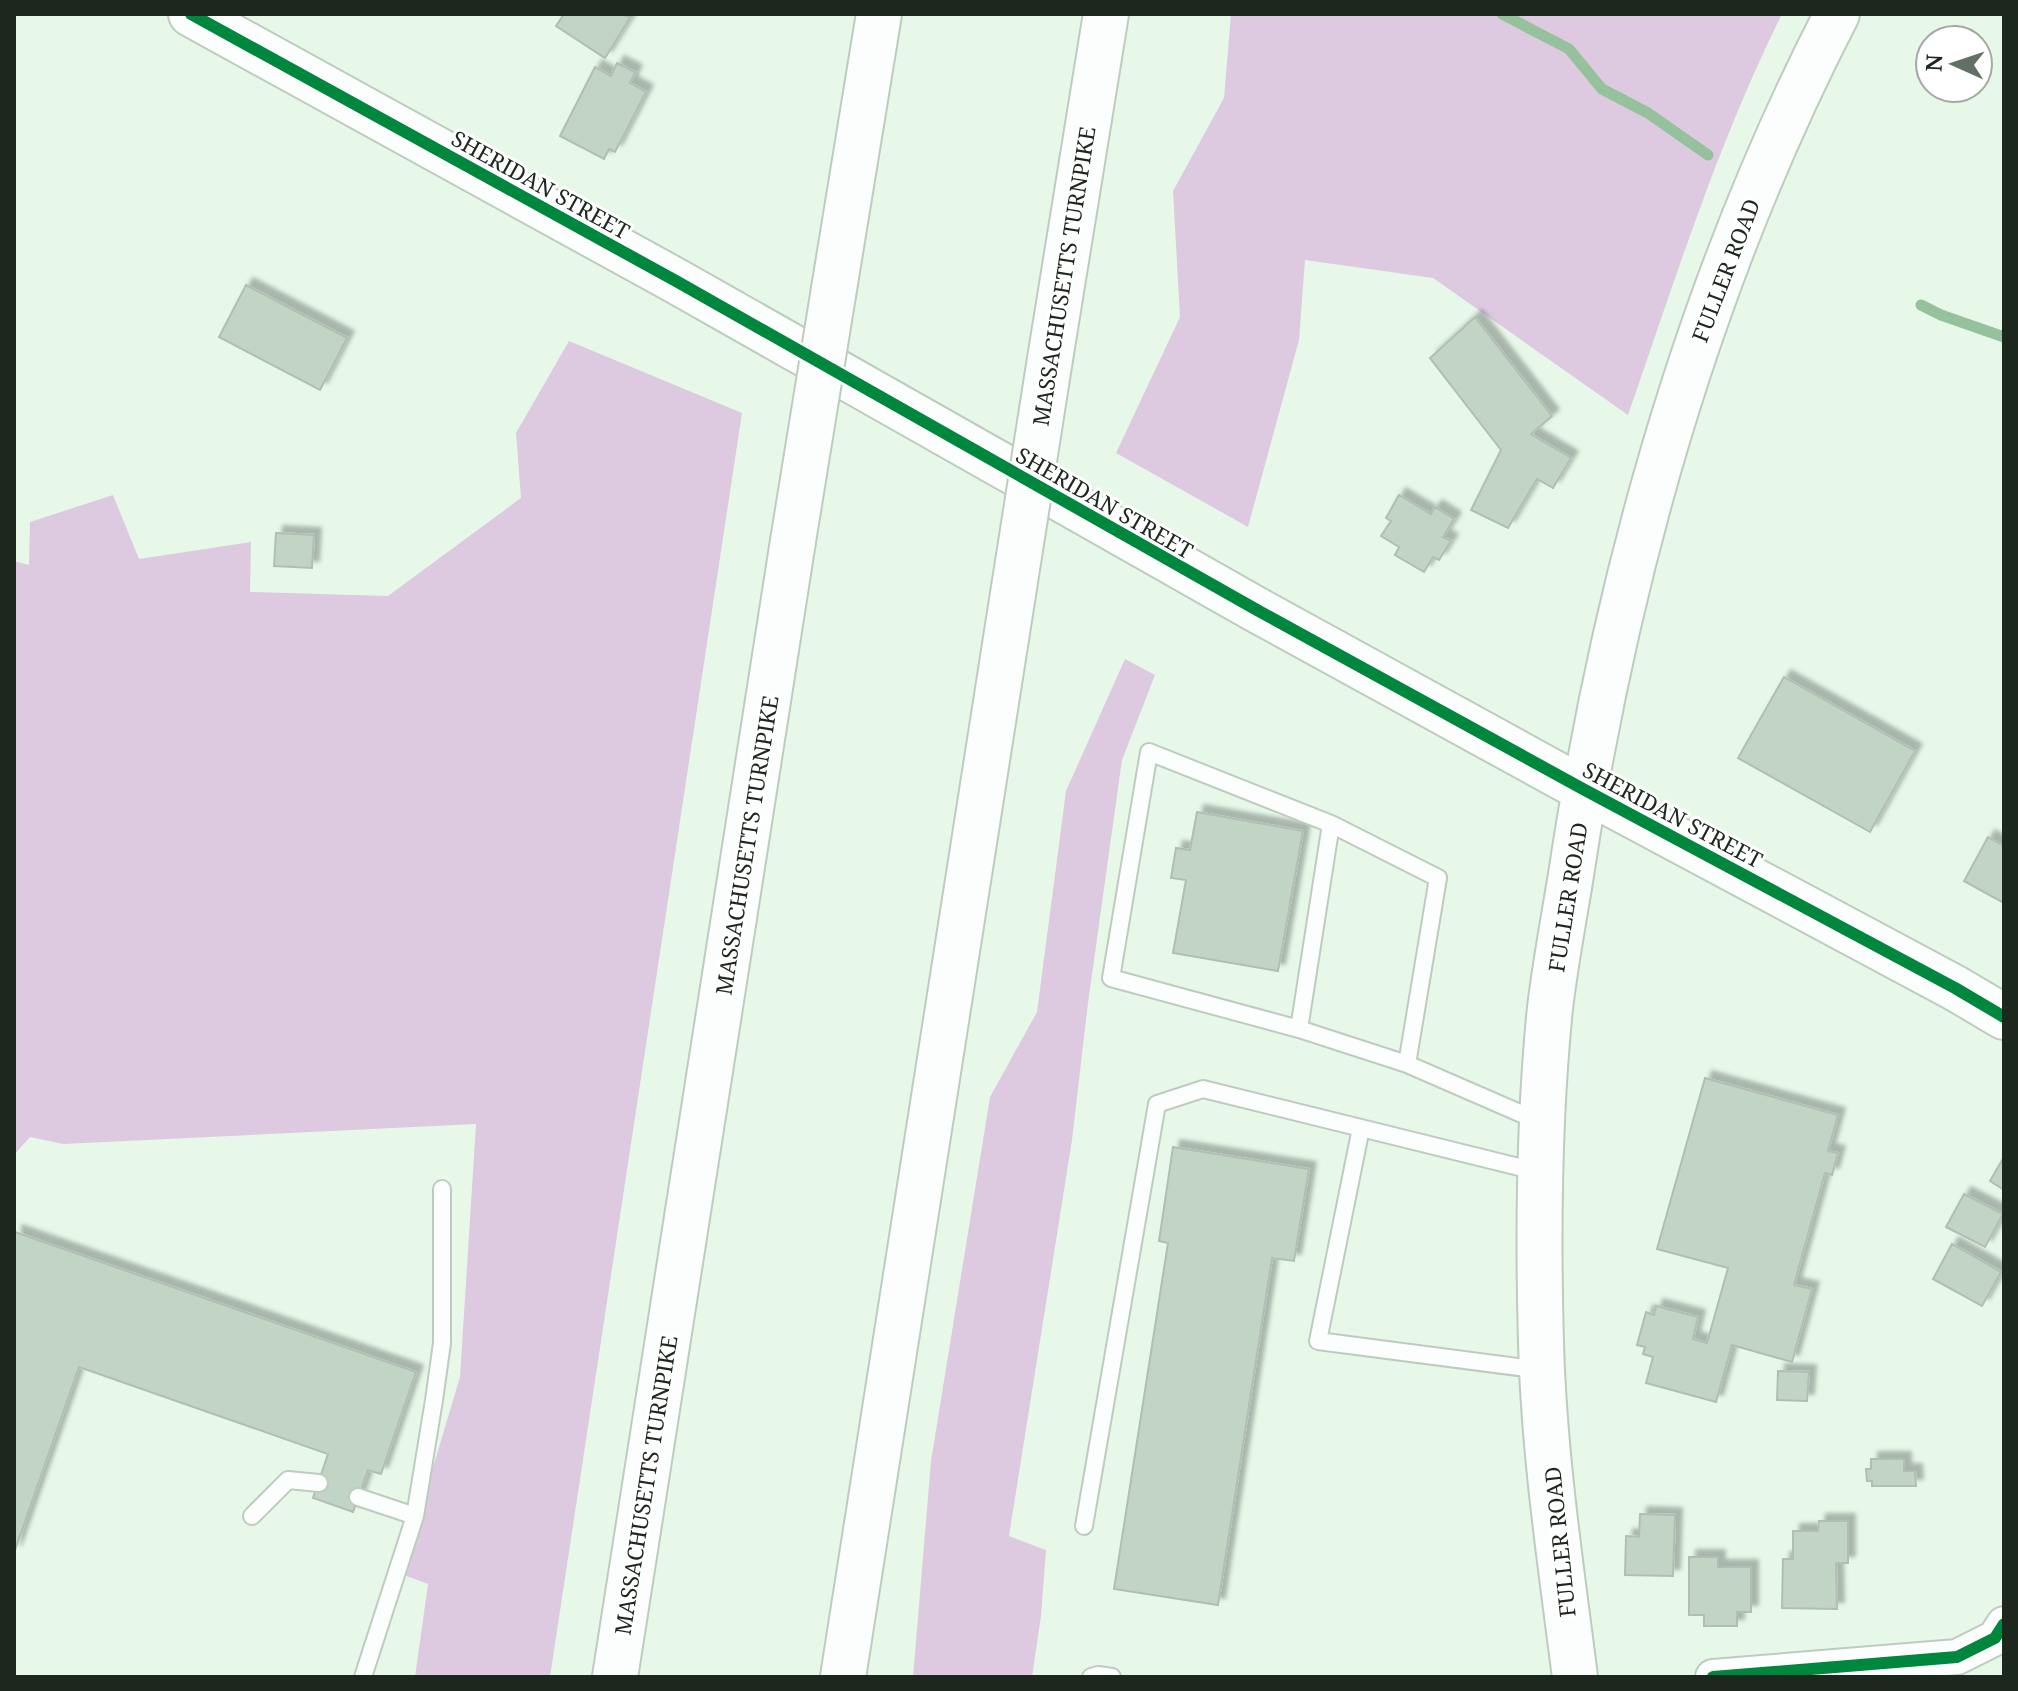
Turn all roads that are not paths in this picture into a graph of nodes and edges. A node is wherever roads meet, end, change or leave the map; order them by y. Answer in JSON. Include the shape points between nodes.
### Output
{"nodes":[{"id":1,"x":191,"y":14,"type":"edge"},
{"id":2,"x":879,"y":14,"type":"edge"},
{"id":3,"x":1106,"y":14,"type":"edge"},
{"id":4,"x":1837,"y":14,"type":"edge"},
{"id":5,"x":1583,"y":789,"type":"junction"},
{"id":6,"x":1331,"y":824,"type":"junction"},
{"id":7,"x":2004,"y":1017,"type":"edge"},
{"id":8,"x":1299,"y":1029,"type":"junction"},
{"id":9,"x":1407,"y":1064,"type":"junction"},
{"id":10,"x":1544,"y":1123,"type":"junction"},
{"id":11,"x":1361,"y":1128,"type":"junction"},
{"id":12,"x":1541,"y":1172,"type":"junction"},
{"id":13,"x":442,"y":1189,"type":"dead end"},
{"id":14,"x":1543,"y":1370,"type":"junction"},
{"id":15,"x":319,"y":1483,"type":"dead end"},
{"id":16,"x":358,"y":1497,"type":"dead end"},
{"id":17,"x":252,"y":1516,"type":"dead end"},
{"id":18,"x":415,"y":1516,"type":"junction"},
{"id":19,"x":1084,"y":1526,"type":"dead end"},
{"id":20,"x":1999,"y":1631,"type":"edge"},
{"id":21,"x":363,"y":1677,"type":"edge"},
{"id":22,"x":615,"y":1677,"type":"edge"},
{"id":23,"x":843,"y":1677,"type":"edge"},
{"id":24,"x":1091,"y":1677,"type":"edge"},
{"id":25,"x":1112,"y":1677,"type":"edge"},
{"id":26,"x":1575,"y":1677,"type":"edge"},
{"id":27,"x":1713,"y":1677,"type":"edge"}],
"edges":[{"from":1,"to":5,"type":"main road","name":"SHERIDAN STREET"},
{"from":2,"to":22,"type":"main road","name":"MASSACHUSETTS TURNPIKE","bridge":true},
{"from":3,"to":23,"type":"main road","name":"MASSACHUSETTS TURNPIKE","bridge":true},
{"from":4,"to":5,"type":"main road","name":"FULLER ROAD","via":[[1736,234],[1687,371],[1623,595]]},
{"from":5,"to":7,"type":"main road","name":"SHERIDAN STREET"},
{"from":5,"to":10,"type":"main road","name":"FULLER ROAD","via":[[1550,1010]]},
{"from":6,"to":8,"type":"lane"},
{"from":6,"to":8,"type":"lane","via":[[1149,752],[1111,978]]},
{"from":6,"to":9,"type":"lane","via":[[1438,878]]},
{"from":8,"to":9,"type":"lane"},
{"from":9,"to":10,"type":"lane"},
{"from":10,"to":12,"type":"main road","name":"FULLER ROAD"},
{"from":11,"to":12,"type":"lane"},
{"from":11,"to":14,"type":"lane","via":[[1318,1341]]},
{"from":11,"to":19,"type":"lane","via":[[1203,1089],[1157,1104]]},
{"from":12,"to":14,"type":"main road","name":"FULLER ROAD"},
{"from":13,"to":18,"type":"lane","via":[[442,1343]]},
{"from":14,"to":26,"type":"main road","name":"FULLER ROAD","via":[[1555,1525]]},
{"from":15,"to":17,"type":"lane","via":[[288,1480]]},
{"from":16,"to":18,"type":"lane"},
{"from":18,"to":21,"type":"lane"},
{"from":20,"to":27,"type":"street","via":[[1957,1657]]},
{"from":24,"to":25,"type":"lane"}]}
